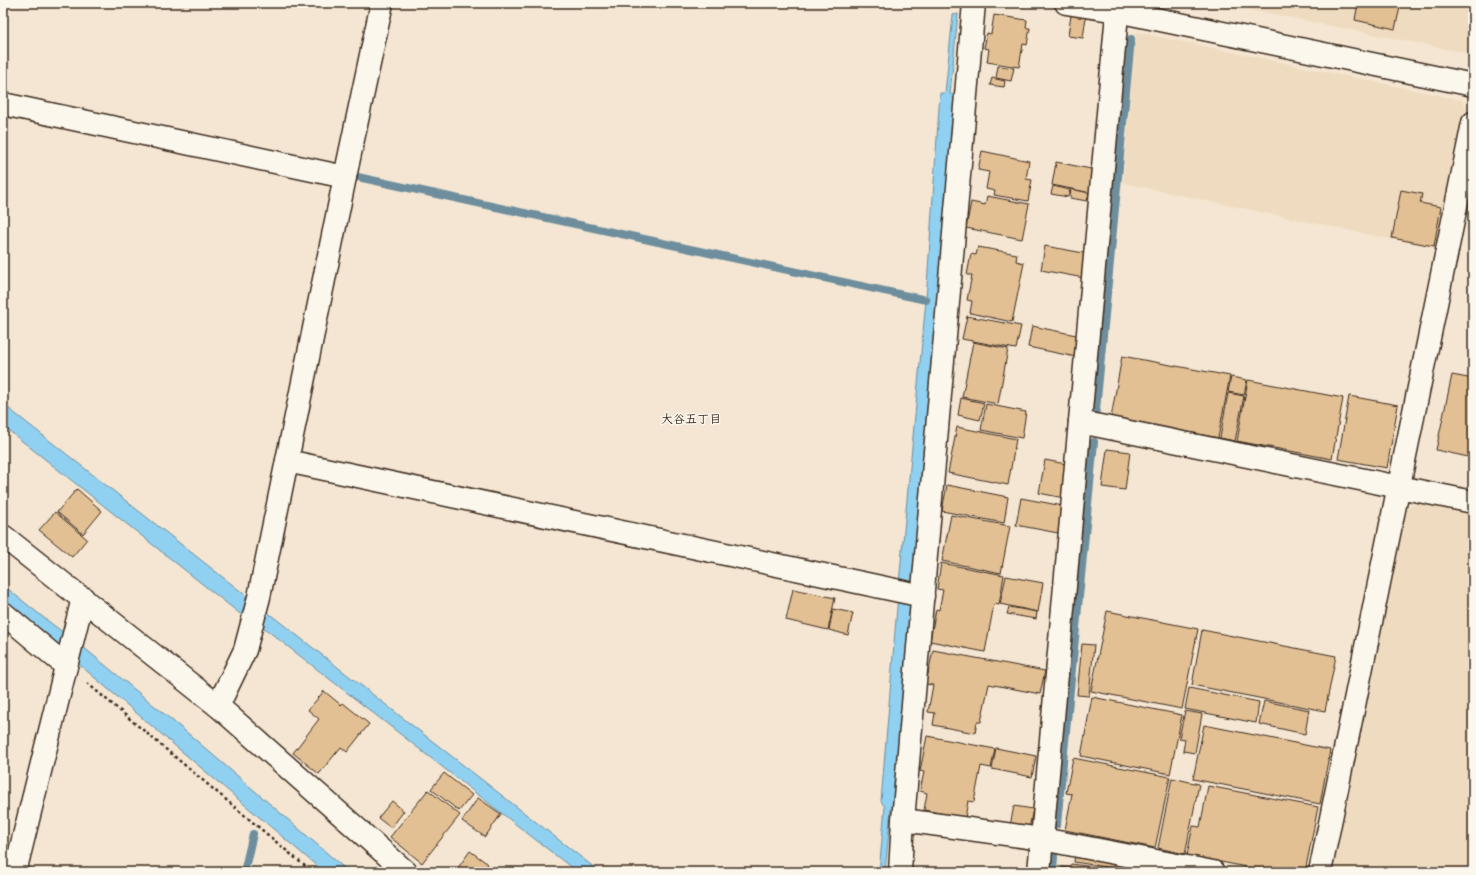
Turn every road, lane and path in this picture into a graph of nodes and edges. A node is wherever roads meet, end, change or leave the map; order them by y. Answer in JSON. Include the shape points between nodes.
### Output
{"nodes":[{"id":1,"x":382,"y":3,"type":"edge"},
{"id":2,"x":974,"y":3,"type":"edge"},
{"id":3,"x":1066,"y":3,"type":"edge"},
{"id":4,"x":1117,"y":7,"type":"edge"},
{"id":5,"x":1473,"y":85,"type":"edge"},
{"id":6,"x":3,"y":104,"type":"edge"},
{"id":7,"x":1473,"y":123,"type":"edge"},
{"id":8,"x":345,"y":177,"type":"junction"},
{"id":9,"x":1080,"y":422,"type":"junction"},
{"id":10,"x":287,"y":461,"type":"junction"},
{"id":11,"x":1400,"y":487,"type":"junction"},
{"id":12,"x":1473,"y":502,"type":"edge"},
{"id":13,"x":3,"y":536,"type":"edge"},
{"id":14,"x":923,"y":596,"type":"junction"},
{"id":15,"x":83,"y":598,"type":"junction"},
{"id":16,"x":3,"y":613,"type":"edge"},
{"id":17,"x":66,"y":666,"type":"junction"},
{"id":18,"x":218,"y":706,"type":"junction"},
{"id":19,"x":903,"y":820,"type":"junction"},
{"id":20,"x":1042,"y":839,"type":"junction"},
{"id":21,"x":15,"y":872,"type":"edge"},
{"id":22,"x":312,"y":872,"type":"edge"},
{"id":23,"x":406,"y":872,"type":"edge"},
{"id":24,"x":900,"y":872,"type":"edge"},
{"id":25,"x":1039,"y":872,"type":"edge"},
{"id":26,"x":1213,"y":872,"type":"edge"},
{"id":27,"x":1320,"y":872,"type":"edge"}],
"edges":[{"from":1,"to":8,"type":"street"},
{"from":2,"to":14,"type":"street"},
{"from":3,"to":4,"type":"street"},
{"from":4,"to":5,"type":"street"},
{"from":4,"to":9,"type":"street"},
{"from":6,"to":8,"type":"street"},
{"from":7,"to":11,"type":"street"},
{"from":8,"to":10,"type":"street"},
{"from":9,"to":11,"type":"street"},
{"from":9,"to":20,"type":"street"},
{"from":10,"to":14,"type":"street"},
{"from":10,"to":18,"type":"street","via":[[259,597],[245,650]]},
{"from":11,"to":12,"type":"street"},
{"from":11,"to":27,"type":"street"},
{"from":13,"to":15,"type":"street"},
{"from":14,"to":19,"type":"street"},
{"from":15,"to":17,"type":"street"},
{"from":15,"to":18,"type":"street"},
{"from":16,"to":17,"type":"street"},
{"from":17,"to":21,"type":"street"},
{"from":17,"to":22,"type":"path"},
{"from":18,"to":23,"type":"street"},
{"from":19,"to":20,"type":"street"},
{"from":19,"to":24,"type":"street"},
{"from":20,"to":25,"type":"street"},
{"from":20,"to":26,"type":"street"}]}
